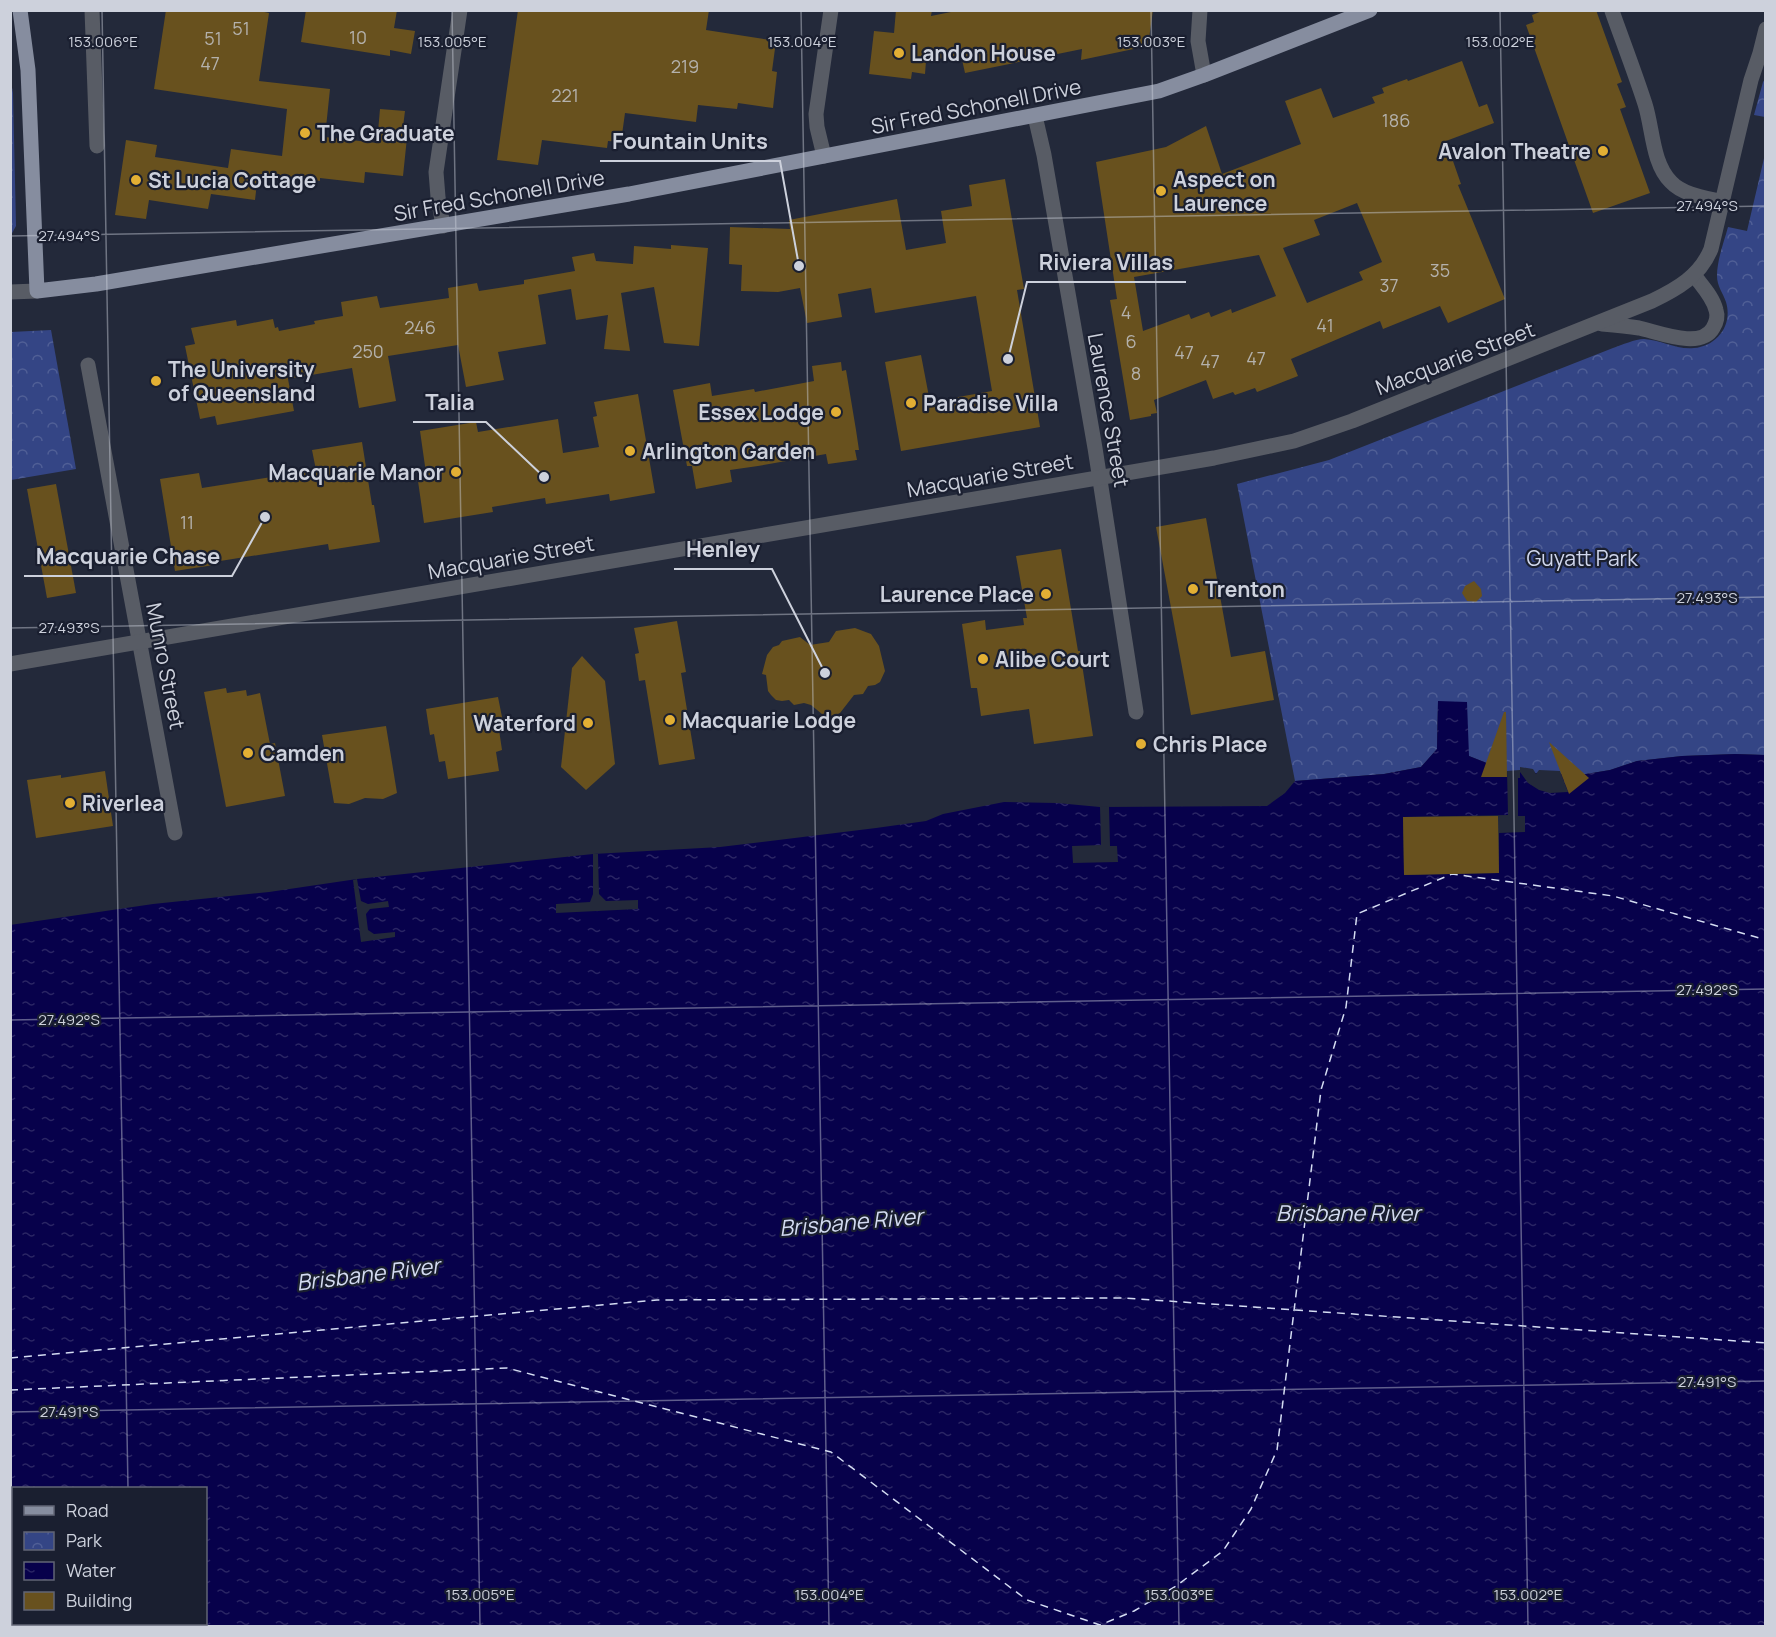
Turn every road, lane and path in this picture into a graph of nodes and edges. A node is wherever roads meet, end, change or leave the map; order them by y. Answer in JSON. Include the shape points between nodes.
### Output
{"nodes":[{"id":1,"x":20,"y":10,"type":"edge"},
{"id":2,"x":92,"y":10,"type":"edge"},
{"id":3,"x":460,"y":10,"type":"edge"},
{"id":4,"x":831,"y":10,"type":"edge"},
{"id":5,"x":1200,"y":10,"type":"edge"},
{"id":6,"x":1370,"y":10,"type":"edge"},
{"id":7,"x":1612,"y":12,"type":"edge"},
{"id":8,"x":1766,"y":29,"type":"edge"},
{"id":9,"x":1203,"y":75,"type":"junction"},
{"id":10,"x":1035,"y":116,"type":"junction"},
{"id":11,"x":97,"y":146,"type":"dead end"},
{"id":12,"x":824,"y":156,"type":"junction"},
{"id":13,"x":1723,"y":202,"type":"junction"},
{"id":14,"x":443,"y":226,"type":"junction"},
{"id":15,"x":1694,"y":275,"type":"junction"},
{"id":16,"x":37,"y":291,"type":"junction"},
{"id":17,"x":10,"y":292,"type":"edge"},
{"id":18,"x":1599,"y":324,"type":"junction"},
{"id":19,"x":88,"y":365,"type":"dead end"},
{"id":20,"x":1099,"y":478,"type":"junction"},
{"id":21,"x":140,"y":642,"type":"junction"},
{"id":22,"x":10,"y":664,"type":"edge"},
{"id":23,"x":1136,"y":712,"type":"dead end"},
{"id":24,"x":176,"y":833,"type":"dead end"}],
"edges":[{"from":1,"to":16,"type":"main road","via":[[28,70]]},
{"from":2,"to":11,"type":"street"},
{"from":3,"to":14,"type":"street","via":[[436,172]]},
{"from":4,"to":12,"type":"street","via":[[816,114]]},
{"from":5,"to":9,"type":"street","via":[[1198,41]]},
{"from":6,"to":9,"type":"main road","name":"Sir Fred Schonell Drive"},
{"from":7,"to":13,"type":"street","via":[[1667,178],[1682,190]]},
{"from":8,"to":13,"type":"street","name":"Macquarie Street"},
{"from":9,"to":10,"type":"main road","name":"Sir Fred Schonell Drive","via":[[1159,91]]},
{"from":10,"to":12,"type":"main road","name":"Sir Fred Schonell Drive"},
{"from":10,"to":20,"type":"street","name":"Laurence Street"},
{"from":12,"to":14,"type":"main road","name":"Sir Fred Schonell Drive"},
{"from":13,"to":15,"type":"street","name":"Macquarie Street","via":[[1709,255]]},
{"from":14,"to":16,"type":"main road","name":"Sir Fred Schonell Drive"},
{"from":15,"to":18,"type":"street","name":"Macquarie Street","via":[[1669,293]]},
{"from":15,"to":18,"type":"street","via":[[1717,313],[1714,326],[1704,337],[1684,339]]},
{"from":16,"to":17,"type":"street","name":"Sir Fred Schonell Drive"},
{"from":18,"to":20,"type":"street","name":"Macquarie Street","via":[[1294,441]]},
{"from":19,"to":21,"type":"street","name":"Munro Street"},
{"from":20,"to":21,"type":"street","name":"Macquarie Street"},
{"from":20,"to":23,"type":"street","name":"Laurence Street"},
{"from":21,"to":22,"type":"street","name":"Macquarie Street"},
{"from":21,"to":24,"type":"street","name":"Munro Street"}]}
